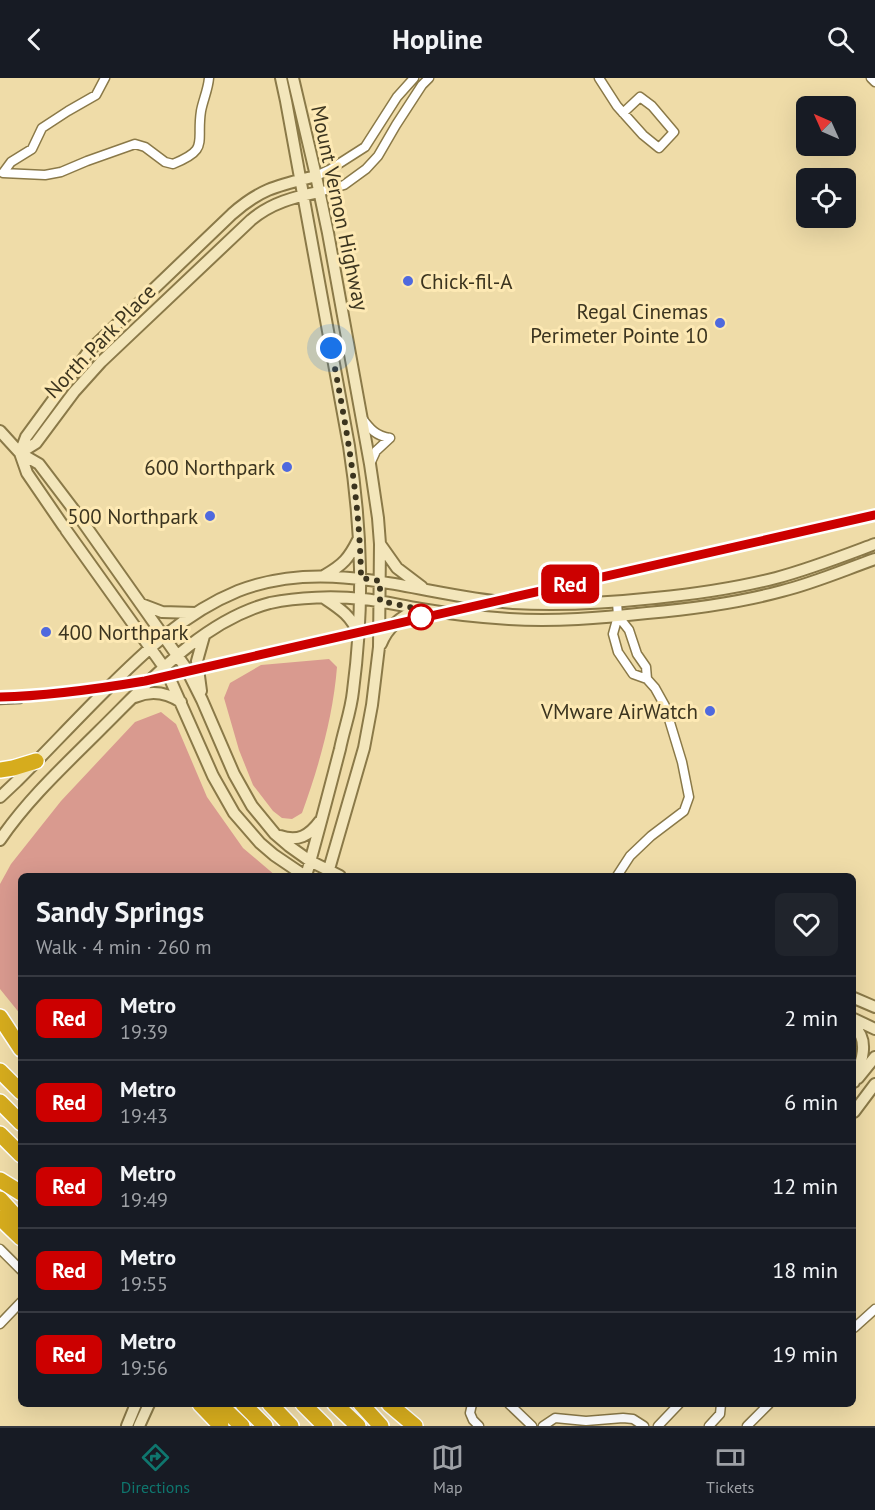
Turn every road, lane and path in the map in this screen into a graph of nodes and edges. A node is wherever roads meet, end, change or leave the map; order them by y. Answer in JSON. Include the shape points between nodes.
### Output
{"nodes":[{"id":1,"x":105,"y":78,"type":"edge"},
{"id":2,"x":209,"y":78,"type":"edge"},
{"id":3,"x":281,"y":78,"type":"edge"},
{"id":4,"x":293,"y":78,"type":"edge"},
{"id":5,"x":414,"y":78,"type":"edge"},
{"id":6,"x":429,"y":78,"type":"edge"},
{"id":7,"x":599,"y":78,"type":"edge"},
{"id":8,"x":871,"y":78,"type":"edge"},
{"id":9,"x":875,"y":82,"type":"edge"},
{"id":10,"x":623,"y":113,"type":"junction"},
{"id":11,"x":316,"y":176,"type":"junction"},
{"id":12,"x":300,"y":180,"type":"junction"},
{"id":13,"x":319,"y":192,"type":"junction"},
{"id":14,"x":303,"y":195,"type":"junction"},
{"id":15,"x":218,"y":227,"type":"junction"},
{"id":16,"x":229,"y":240,"type":"junction"},
{"id":17,"x":361,"y":417,"type":"junction"},
{"id":18,"x":0,"y":431,"type":"edge"},
{"id":19,"x":20,"y":453,"type":"junction"},
{"id":20,"x":370,"y":464,"type":"junction"},
{"id":21,"x":360,"y":537,"type":"junction"},
{"id":22,"x":380,"y":544,"type":"junction"},
{"id":23,"x":875,"y":544,"type":"edge"},
{"id":24,"x":875,"y":559,"type":"edge"},
{"id":25,"x":325,"y":576,"type":"junction"},
{"id":26,"x":361,"y":578,"type":"junction"},
{"id":27,"x":380,"y":581,"type":"junction"},
{"id":28,"x":425,"y":589,"type":"junction"},
{"id":29,"x":324,"y":598,"type":"junction"},
{"id":30,"x":361,"y":599,"type":"junction"},
{"id":31,"x":380,"y":601,"type":"junction"},
{"id":32,"x":617,"y":602,"type":"junction"},
{"id":33,"x":140,"y":603,"type":"junction"},
{"id":34,"x":419,"y":609,"type":"junction"},
{"id":35,"x":196,"y":612,"type":"junction"},
{"id":36,"x":618,"y":616,"type":"junction"},
{"id":37,"x":204,"y":635,"type":"junction"},
{"id":38,"x":163,"y":636,"type":"junction"},
{"id":39,"x":359,"y":636,"type":"junction"},
{"id":40,"x":149,"y":647,"type":"junction"},
{"id":41,"x":379,"y":647,"type":"junction"},
{"id":42,"x":177,"y":654,"type":"junction"},
{"id":43,"x":163,"y":666,"type":"junction"},
{"id":44,"x":647,"y":679,"type":"junction"},
{"id":45,"x":132,"y":699,"type":"junction"},
{"id":46,"x":202,"y":700,"type":"junction"},
{"id":47,"x":181,"y":702,"type":"junction"},
{"id":48,"x":36,"y":761,"type":"junction"},
{"id":49,"x":0,"y":770,"type":"edge"},
{"id":50,"x":0,"y":797,"type":"edge"},
{"id":51,"x":322,"y":819,"type":"junction"},
{"id":52,"x":277,"y":835,"type":"junction"},
{"id":53,"x":0,"y":840,"type":"edge"},
{"id":54,"x":310,"y":861,"type":"junction"},
{"id":55,"x":300,"y":873,"type":"edge"},
{"id":56,"x":306,"y":873,"type":"edge"},
{"id":57,"x":328,"y":873,"type":"edge"},
{"id":58,"x":619,"y":873,"type":"edge"},
{"id":59,"x":856,"y":999,"type":"edge"},
{"id":60,"x":875,"y":1007,"type":"edge"},
{"id":61,"x":0,"y":1017,"type":"edge"},
{"id":62,"x":856,"y":1020,"type":"edge"},
{"id":63,"x":856,"y":1028,"type":"edge"},
{"id":64,"x":875,"y":1029,"type":"edge"},
{"id":65,"x":18,"y":1044,"type":"edge"},
{"id":66,"x":875,"y":1057,"type":"edge"},
{"id":67,"x":0,"y":1071,"type":"edge"},
{"id":68,"x":856,"y":1077,"type":"edge"},
{"id":69,"x":856,"y":1081,"type":"edge"},
{"id":70,"x":875,"y":1084,"type":"edge"},
{"id":71,"x":18,"y":1089,"type":"edge"},
{"id":72,"x":875,"y":1096,"type":"edge"},
{"id":73,"x":0,"y":1102,"type":"edge"},
{"id":74,"x":856,"y":1109,"type":"edge"},
{"id":75,"x":856,"y":1116,"type":"edge"},
{"id":76,"x":18,"y":1120,"type":"edge"},
{"id":77,"x":0,"y":1134,"type":"edge"},
{"id":78,"x":18,"y":1152,"type":"edge"},
{"id":79,"x":0,"y":1180,"type":"edge"},
{"id":80,"x":18,"y":1191,"type":"edge"},
{"id":81,"x":0,"y":1199,"type":"edge"},
{"id":82,"x":0,"y":1218,"type":"edge"},
{"id":83,"x":18,"y":1219,"type":"edge"},
{"id":84,"x":18,"y":1235,"type":"edge"},
{"id":85,"x":0,"y":1250,"type":"edge"},
{"id":86,"x":18,"y":1267,"type":"edge"},
{"id":87,"x":18,"y":1305,"type":"edge"},
{"id":88,"x":875,"y":1309,"type":"edge"},
{"id":89,"x":0,"y":1324,"type":"edge"},
{"id":90,"x":856,"y":1326,"type":"edge"},
{"id":91,"x":135,"y":1407,"type":"edge"},
{"id":92,"x":148,"y":1407,"type":"edge"},
{"id":93,"x":203,"y":1407,"type":"edge"},
{"id":94,"x":222,"y":1407,"type":"edge"},
{"id":95,"x":246,"y":1407,"type":"edge"},
{"id":96,"x":273,"y":1407,"type":"edge"},
{"id":97,"x":306,"y":1407,"type":"edge"},
{"id":98,"x":337,"y":1407,"type":"edge"},
{"id":99,"x":364,"y":1407,"type":"edge"},
{"id":100,"x":392,"y":1407,"type":"edge"},
{"id":101,"x":471,"y":1407,"type":"edge"},
{"id":102,"x":512,"y":1407,"type":"edge"},
{"id":103,"x":676,"y":1407,"type":"edge"},
{"id":104,"x":721,"y":1407,"type":"edge"},
{"id":105,"x":766,"y":1407,"type":"edge"},
{"id":106,"x":127,"y":1426,"type":"edge"},
{"id":107,"x":139,"y":1426,"type":"edge"},
{"id":108,"x":221,"y":1426,"type":"edge"},
{"id":109,"x":242,"y":1426,"type":"edge"},
{"id":110,"x":265,"y":1426,"type":"edge"},
{"id":111,"x":291,"y":1426,"type":"edge"},
{"id":112,"x":325,"y":1426,"type":"edge"},
{"id":113,"x":358,"y":1426,"type":"edge"},
{"id":114,"x":381,"y":1426,"type":"edge"},
{"id":115,"x":414,"y":1426,"type":"edge"},
{"id":116,"x":479,"y":1426,"type":"edge"},
{"id":117,"x":532,"y":1426,"type":"edge"},
{"id":118,"x":543,"y":1426,"type":"edge"},
{"id":119,"x":644,"y":1426,"type":"edge"},
{"id":120,"x":658,"y":1426,"type":"edge"},
{"id":121,"x":709,"y":1426,"type":"edge"},
{"id":122,"x":747,"y":1426,"type":"edge"}],
"edges":[{"from":1,"to":2,"type":"street","via":[[96,94],[42,128],[32,149],[11,162],[3,173],[61,172],[135,144],[165,162],[173,164],[186,159],[196,152],[201,137],[201,110]]},
{"from":3,"to":12,"type":"main road","name":"Mount Vernon Highway"},
{"from":4,"to":11,"type":"main road","name":"Mount Vernon Highway"},
{"from":5,"to":11,"type":"street","via":[[365,147]]},
{"from":6,"to":13,"type":"street","via":[[366,169],[344,185]]},
{"from":7,"to":10,"type":"street"},
{"from":8,"to":9,"type":"street"},
{"from":10,"to":10,"type":"street","via":[[659,148],[674,132],[640,97]]},
{"from":11,"to":12,"type":"main road","name":"North Park Place"},
{"from":11,"to":13,"type":"main road","name":"Mount Vernon Highway"},
{"from":12,"to":14,"type":"main road","name":"Mount Vernon Highway"},
{"from":12,"to":15,"type":"main road","name":"North Park Place","via":[[253,196]]},
{"from":13,"to":14,"type":"main road","name":"North Park Place"},
{"from":13,"to":17,"type":"main road","name":"Mount Vernon Highway"},
{"from":14,"to":16,"type":"main road","name":"North Park Place","via":[[268,207]]},
{"from":14,"to":21,"type":"main road","name":"Mount Vernon Highway","via":[[349,446]]},
{"from":15,"to":16,"type":"main road"},
{"from":15,"to":19,"type":"main road","name":"North Park Place","via":[[89,351],[26,437]]},
{"from":16,"to":19,"type":"main road","name":"North Park Place","via":[[101,362],[36,443]]},
{"from":17,"to":20,"type":"main road","name":"Mount Vernon Highway"},
{"from":17,"to":20,"type":"street","via":[[375,433],[390,438],[376,451]]},
{"from":18,"to":19,"type":"main road"},
{"from":19,"to":33,"type":"main road","via":[[39,464]]},
{"from":19,"to":40,"type":"main road","via":[[27,473]]},
{"from":20,"to":22,"type":"main road","name":"Mount Vernon Highway"},
{"from":21,"to":25,"type":"main road","via":[[345,562]]},
{"from":21,"to":26,"type":"main road","name":"Mount Vernon Highway"},
{"from":22,"to":27,"type":"main road","name":"Mount Vernon Highway"},
{"from":22,"to":28,"type":"main road","via":[[397,568]]},
{"from":23,"to":32,"type":"main road","via":[[765,580]]},
{"from":24,"to":36,"type":"main road","via":[[781,591],[691,609]]},
{"from":25,"to":26,"type":"main road"},
{"from":25,"to":35,"type":"main road","via":[[284,579],[249,588]]},
{"from":26,"to":27,"type":"main road"},
{"from":26,"to":30,"type":"main road","name":"Mount Vernon Highway"},
{"from":27,"to":28,"type":"main road"},
{"from":27,"to":31,"type":"main road","name":"Mount Vernon Highway"},
{"from":28,"to":32,"type":"main road","via":[[512,603]]},
{"from":29,"to":30,"type":"main road"},
{"from":29,"to":37,"type":"main road","via":[[260,606]]},
{"from":29,"to":39,"type":"main road","via":[[349,617]]},
{"from":30,"to":31,"type":"main road"},
{"from":30,"to":39,"type":"main road","name":"Mount Vernon Highway"},
{"from":31,"to":34,"type":"main road"},
{"from":31,"to":41,"type":"main road","name":"Mount Vernon Highway"},
{"from":32,"to":36,"type":"street"},
{"from":33,"to":35,"type":"main road","via":[[162,612]]},
{"from":33,"to":38,"type":"main road"},
{"from":34,"to":36,"type":"main road","via":[[511,619]]},
{"from":34,"to":41,"type":"main road","via":[[392,626]]},
{"from":35,"to":38,"type":"main road"},
{"from":36,"to":44,"type":"street","via":[[629,630],[646,667]]},
{"from":36,"to":44,"type":"street","via":[[613,634],[618,652],[633,674]]},
{"from":37,"to":42,"type":"main road"},
{"from":37,"to":46,"type":"main road","via":[[197,661]]},
{"from":38,"to":40,"type":"main road"},
{"from":38,"to":42,"type":"main road"},
{"from":39,"to":51,"type":"main road","name":"Mount Vernon Highway","via":[[353,693]]},
{"from":40,"to":43,"type":"main road"},
{"from":40,"to":48,"type":"main road"},
{"from":41,"to":57,"type":"main road","name":"Mount Vernon Highway","via":[[364,748]]},
{"from":42,"to":43,"type":"main road"},
{"from":42,"to":46,"type":"main road"},
{"from":43,"to":45,"type":"main road"},
{"from":43,"to":47,"type":"main road"},
{"from":44,"to":58,"type":"street","via":[[665,706],[689,796],[684,811],[630,856]]},
{"from":45,"to":47,"type":"main road","via":[[156,693]]},
{"from":45,"to":53,"type":"main road","via":[[18,814]]},
{"from":46,"to":52,"type":"main road","via":[[243,790]]},
{"from":47,"to":55,"type":"main road","via":[[213,776],[234,813],[260,843]]},
{"from":48,"to":49,"type":"highway"},
{"from":48,"to":50,"type":"main road"},
{"from":51,"to":52,"type":"main road","via":[[311,832],[300,837]]},
{"from":51,"to":54,"type":"main road","name":"Mount Vernon Highway"},
{"from":52,"to":54,"type":"main road"},
{"from":54,"to":56,"type":"main road","name":"Mount Vernon Highway"},
{"from":54,"to":57,"type":"main road"},
{"from":59,"to":60,"type":"main road"},
{"from":61,"to":65,"type":"highway"},
{"from":62,"to":64,"type":"main road"},
{"from":63,"to":68,"type":"main road","via":[[863,1056]]},
{"from":66,"to":69,"type":"main road"},
{"from":67,"to":71,"type":"highway"},
{"from":70,"to":74,"type":"main road"},
{"from":72,"to":75,"type":"main road"},
{"from":73,"to":76,"type":"highway"},
{"from":77,"to":78,"type":"highway"},
{"from":79,"to":80,"type":"highway"},
{"from":81,"to":83,"type":"highway"},
{"from":82,"to":84,"type":"highway"},
{"from":85,"to":86,"type":"street"},
{"from":87,"to":89,"type":"street"},
{"from":88,"to":90,"type":"street"},
{"from":91,"to":106,"type":"main road"},
{"from":92,"to":107,"type":"main road"},
{"from":93,"to":108,"type":"highway"},
{"from":94,"to":109,"type":"highway"},
{"from":95,"to":110,"type":"highway"},
{"from":96,"to":111,"type":"highway"},
{"from":97,"to":112,"type":"highway"},
{"from":98,"to":113,"type":"highway"},
{"from":99,"to":114,"type":"highway"},
{"from":100,"to":115,"type":"highway"},
{"from":101,"to":116,"type":"street","via":[[470,1413]]},
{"from":102,"to":117,"type":"street"},
{"from":103,"to":120,"type":"street"},
{"from":104,"to":121,"type":"street","via":[[720,1414]]},
{"from":105,"to":122,"type":"street"},
{"from":118,"to":119,"type":"street","via":[[555,1418],[623,1418]]}]}
